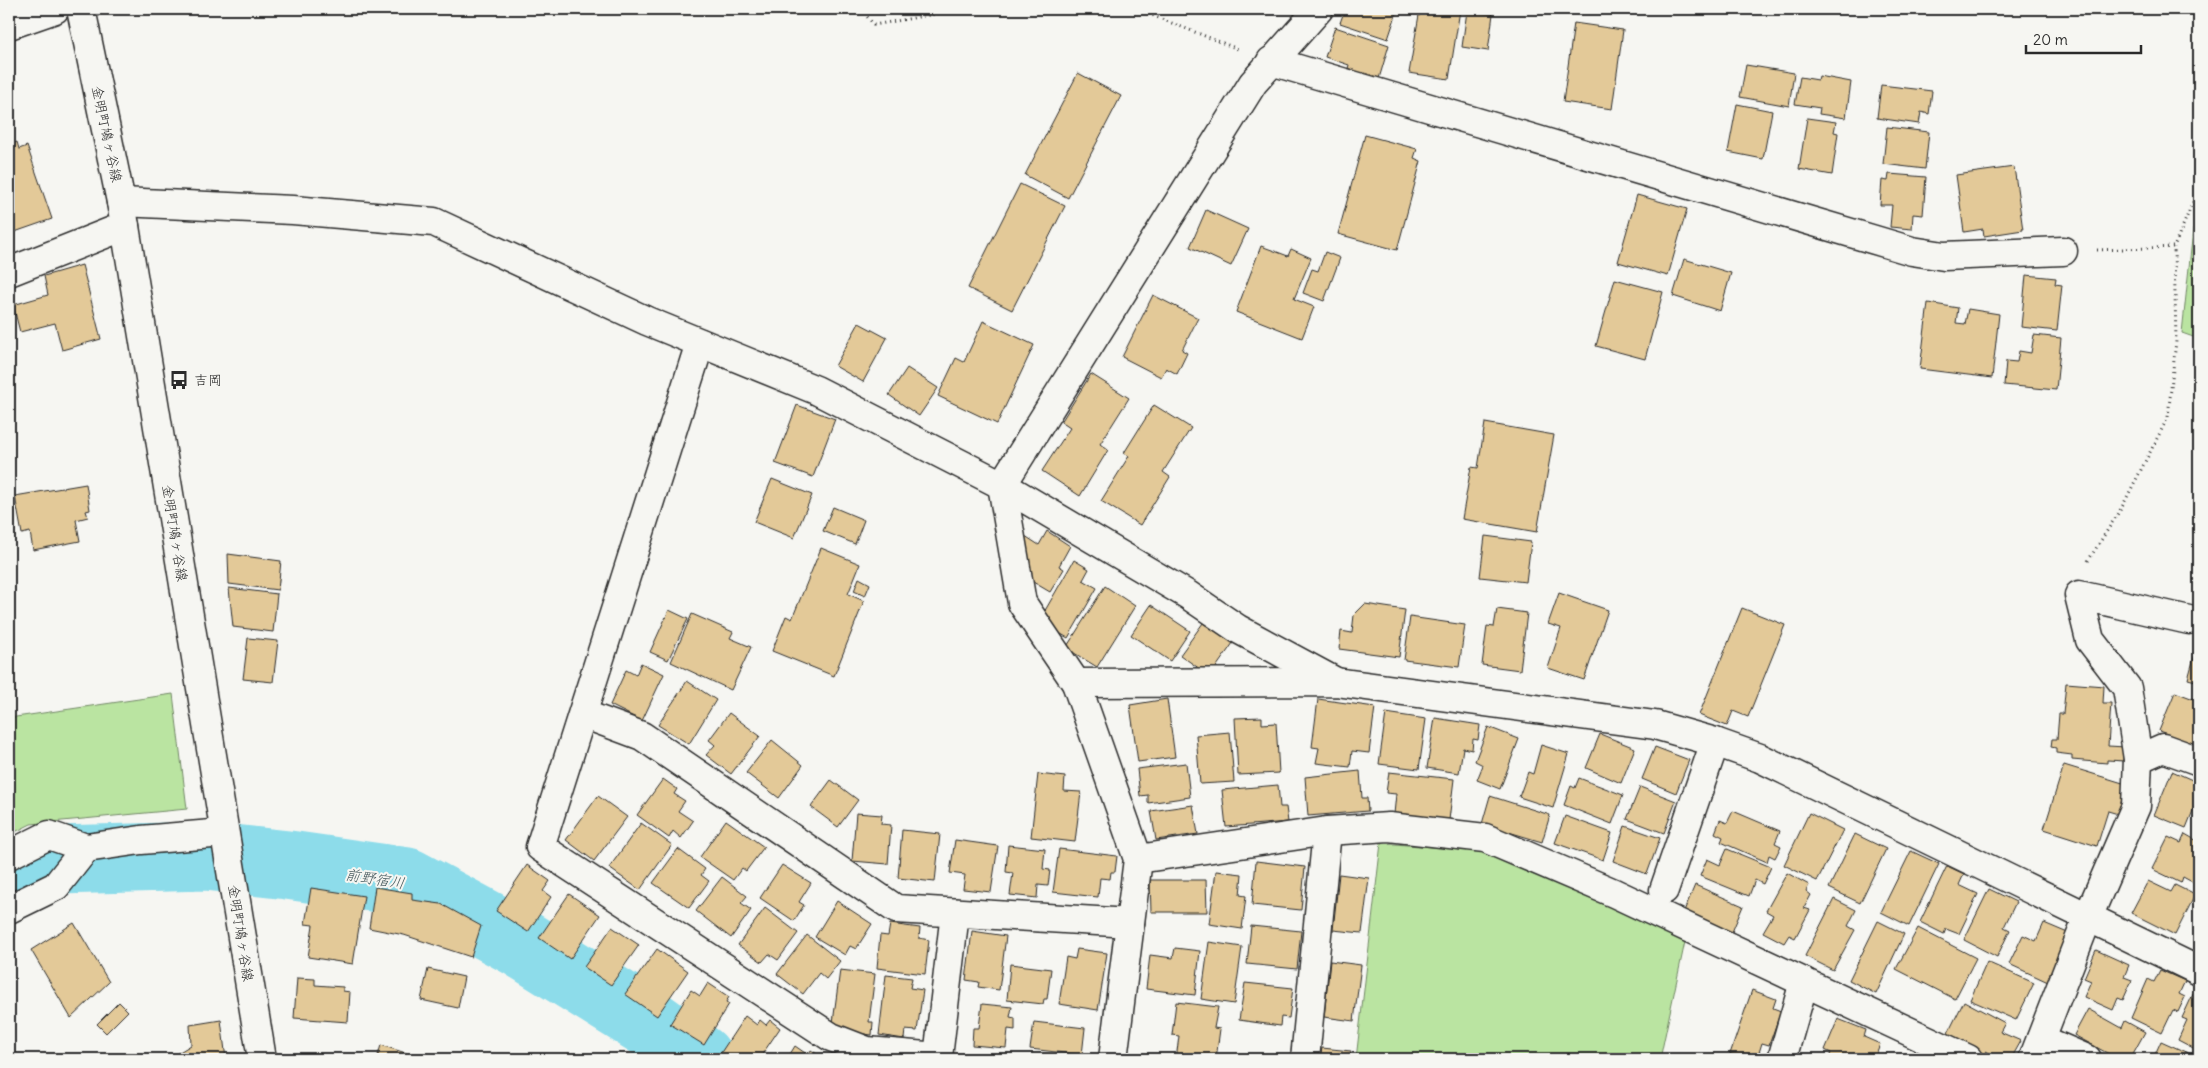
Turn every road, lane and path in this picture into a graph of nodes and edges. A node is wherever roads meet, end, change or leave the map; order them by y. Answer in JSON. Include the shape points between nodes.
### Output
{"nodes":[{"id":1,"x":55,"y":9,"type":"edge"},
{"id":2,"x":81,"y":9,"type":"edge"},
{"id":3,"x":861,"y":9,"type":"edge"},
{"id":4,"x":963,"y":9,"type":"edge"},
{"id":5,"x":1128,"y":9,"type":"edge"},
{"id":6,"x":1319,"y":9,"type":"edge"},
{"id":7,"x":9,"y":24,"type":"edge"},
{"id":8,"x":1271,"y":61,"type":"junction"},
{"id":9,"x":2199,"y":188,"type":"edge"},
{"id":10,"x":123,"y":214,"type":"junction"},
{"id":11,"x":2174,"y":248,"type":"junction"},
{"id":12,"x":2063,"y":251,"type":"joint"},
{"id":13,"x":9,"y":272,"type":"edge"},
{"id":14,"x":700,"y":343,"type":"junction"},
{"id":15,"x":1002,"y":486,"type":"junction"},
{"id":16,"x":2079,"y":594,"type":"junction"},
{"id":17,"x":2189,"y":620,"type":"dead end"},
{"id":18,"x":1336,"y":682,"type":"junction"},
{"id":19,"x":1076,"y":683,"type":"junction"},
{"id":20,"x":583,"y":714,"type":"junction"},
{"id":21,"x":1716,"y":742,"type":"junction"},
{"id":22,"x":2138,"y":759,"type":"junction"},
{"id":23,"x":2199,"y":761,"type":"edge"},
{"id":24,"x":1327,"y":830,"type":"junction"},
{"id":25,"x":224,"y":835,"type":"junction"},
{"id":26,"x":86,"y":848,"type":"junction"},
{"id":27,"x":9,"y":855,"type":"edge"},
{"id":28,"x":1138,"y":859,"type":"junction"},
{"id":29,"x":1664,"y":890,"type":"dead end"},
{"id":30,"x":9,"y":909,"type":"edge"},
{"id":31,"x":955,"y":913,"type":"junction"},
{"id":32,"x":2088,"y":917,"type":"junction"},
{"id":33,"x":1130,"y":923,"type":"junction"},
{"id":34,"x":2199,"y":971,"type":"edge"},
{"id":35,"x":1804,"y":982,"type":"junction"},
{"id":36,"x":2037,"y":1049,"type":"edge"},
{"id":37,"x":262,"y":1059,"type":"edge"},
{"id":38,"x":1113,"y":1059,"type":"edge"},
{"id":39,"x":1305,"y":1059,"type":"edge"},
{"id":40,"x":1782,"y":1059,"type":"edge"},
{"id":41,"x":1968,"y":1059,"type":"edge"},
{"id":42,"x":2087,"y":1059,"type":"edge"}],
"edges":[{"from":1,"to":7,"type":"street"},
{"from":2,"to":10,"type":"street","name":"金明町鳩ヶ谷線"},
{"from":3,"to":4,"type":"path","via":[[874,25]]},
{"from":5,"to":8,"type":"path"},
{"from":6,"to":8,"type":"street"},
{"from":8,"to":12,"type":"street","via":[[1912,250],[1944,256]]},
{"from":8,"to":15,"type":"street","via":[[1253,83]]},
{"from":9,"to":11,"type":"path"},
{"from":10,"to":13,"type":"street"},
{"from":10,"to":14,"type":"street","via":[[293,210],[434,222]]},
{"from":10,"to":25,"type":"street","name":"金明町鳩ヶ谷線"},
{"from":11,"to":12,"type":"path"},
{"from":11,"to":16,"type":"path","via":[[2176,341],[2168,417],[2122,507],[2081,573]]},
{"from":14,"to":15,"type":"street","via":[[816,390]]},
{"from":14,"to":20,"type":"street"},
{"from":15,"to":18,"type":"street","via":[[1188,595],[1238,629]]},
{"from":15,"to":19,"type":"street","via":[[1022,603]]},
{"from":16,"to":17,"type":"street"},
{"from":16,"to":22,"type":"street","via":[[2090,640],[2127,688]]},
{"from":18,"to":19,"type":"street"},
{"from":18,"to":21,"type":"street","via":[[1656,725]]},
{"from":19,"to":28,"type":"street"},
{"from":20,"to":31,"type":"street","via":[[642,736],[896,909]]},
{"from":20,"to":31,"type":"street","via":[[540,846],[832,1037],[867,1051],[938,1058]]},
{"from":21,"to":29,"type":"street"},
{"from":21,"to":32,"type":"street","via":[[1760,758]]},
{"from":22,"to":23,"type":"street","via":[[2163,748]]},
{"from":22,"to":32,"type":"street","via":[[2136,806]]},
{"from":24,"to":28,"type":"street"},
{"from":24,"to":35,"type":"street","via":[[1389,827],[1485,838],[1614,893]]},
{"from":24,"to":39,"type":"street"},
{"from":25,"to":26,"type":"street","via":[[141,840]]},
{"from":25,"to":37,"type":"street","name":"金明町鳩ヶ谷線"},
{"from":26,"to":27,"type":"street","via":[[49,835]]},
{"from":26,"to":30,"type":"street","via":[[56,886]]},
{"from":28,"to":33,"type":"street"},
{"from":31,"to":33,"type":"street"},
{"from":32,"to":34,"type":"street"},
{"from":32,"to":36,"type":"street"},
{"from":33,"to":38,"type":"street"},
{"from":35,"to":40,"type":"street"},
{"from":35,"to":41,"type":"street"},
{"from":36,"to":42,"type":"street"}]}
